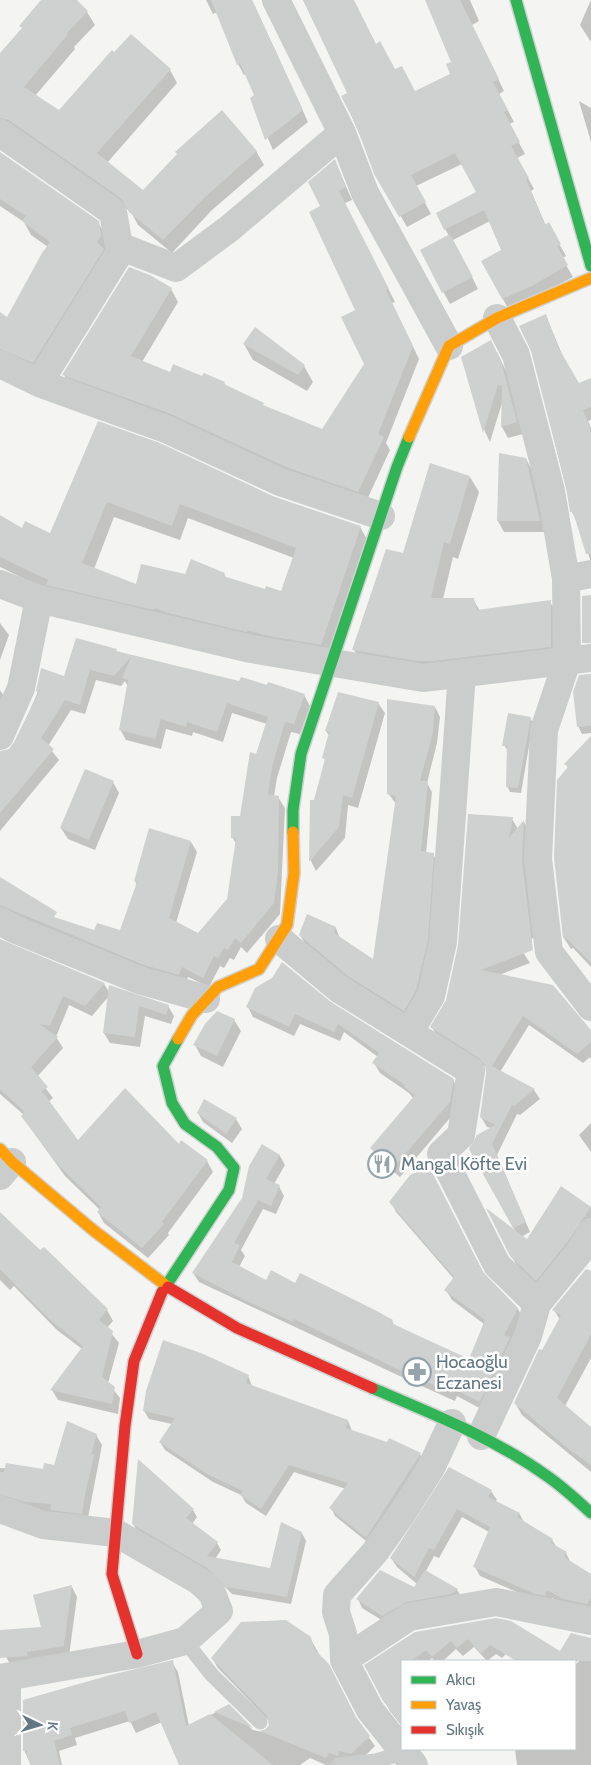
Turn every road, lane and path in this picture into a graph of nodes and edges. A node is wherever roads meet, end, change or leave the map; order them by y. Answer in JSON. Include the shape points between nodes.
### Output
{"nodes":[{"id":1,"x":276,"y":0,"type":"edge"},
{"id":2,"x":516,"y":0,"type":"edge"},
{"id":3,"x":0,"y":133,"type":"edge"},
{"id":4,"x":342,"y":133,"type":"junction"},
{"id":5,"x":119,"y":246,"type":"junction"},
{"id":6,"x":591,"y":266,"type":"edge"},
{"id":7,"x":591,"y":278,"type":"edge"},
{"id":8,"x":497,"y":318,"type":"junction"},
{"id":9,"x":449,"y":346,"type":"junction"},
{"id":10,"x":0,"y":364,"type":"edge"},
{"id":11,"x":39,"y":383,"type":"junction"},
{"id":12,"x":381,"y":516,"type":"junction"},
{"id":13,"x":579,"y":576,"type":"edge"},
{"id":14,"x":0,"y":584,"type":"edge"},
{"id":15,"x":39,"y":599,"type":"junction"},
{"id":16,"x":579,"y":659,"type":"edge"},
{"id":17,"x":330,"y":663,"type":"junction"},
{"id":18,"x":462,"y":673,"type":"junction"},
{"id":19,"x":0,"y":736,"type":"edge"},
{"id":20,"x":0,"y":921,"type":"edge"},
{"id":21,"x":279,"y":939,"type":"junction"},
{"id":22,"x":206,"y":999,"type":"junction"},
{"id":23,"x":591,"y":1007,"type":"edge"},
{"id":24,"x":410,"y":1031,"type":"junction"},
{"id":25,"x":4,"y":1162,"type":"edge"},
{"id":26,"x":591,"y":1232,"type":"edge"},
{"id":27,"x":165,"y":1284,"type":"junction"},
{"id":28,"x":537,"y":1304,"type":"junction"},
{"id":29,"x":452,"y":1423,"type":"junction"},
{"id":30,"x":481,"y":1436,"type":"junction"},
{"id":31,"x":0,"y":1509,"type":"edge"},
{"id":32,"x":591,"y":1513,"type":"edge"},
{"id":33,"x":116,"y":1533,"type":"junction"},
{"id":34,"x":591,"y":1620,"type":"edge"},
{"id":35,"x":184,"y":1641,"type":"junction"},
{"id":36,"x":137,"y":1654,"type":"junction"},
{"id":37,"x":344,"y":1660,"type":"junction"},
{"id":38,"x":3,"y":1678,"type":"edge"},
{"id":39,"x":260,"y":1722,"type":"dead end"},
{"id":40,"x":401,"y":1750,"type":"edge"},
{"id":41,"x":408,"y":1759,"type":"edge"},
{"id":42,"x":7,"y":1765,"type":"edge"},
{"id":43,"x":339,"y":1765,"type":"edge"}],
"edges":[{"from":1,"to":4,"type":"street"},
{"from":2,"to":6,"type":"street"},
{"from":3,"to":5,"type":"street","via":[[113,212]]},
{"from":4,"to":5,"type":"street","via":[[230,228],[176,268]]},
{"from":4,"to":9,"type":"street","via":[[365,193]]},
{"from":5,"to":11,"type":"street","via":[[120,252]]},
{"from":7,"to":8,"type":"street"},
{"from":8,"to":9,"type":"street"},
{"from":8,"to":13,"type":"street","via":[[516,354],[551,491]]},
{"from":9,"to":12,"type":"street","via":[[400,458]]},
{"from":10,"to":11,"type":"street"},
{"from":11,"to":12,"type":"street","via":[[166,429],[280,482]]},
{"from":12,"to":17,"type":"street"},
{"from":13,"to":16,"type":"street"},
{"from":14,"to":15,"type":"street"},
{"from":15,"to":17,"type":"street","via":[[251,649]]},
{"from":15,"to":19,"type":"street","via":[[21,688]]},
{"from":16,"to":18,"type":"street"},
{"from":16,"to":23,"type":"street","via":[[544,730],[538,859],[549,952]]},
{"from":17,"to":18,"type":"street","via":[[423,678]]},
{"from":17,"to":21,"type":"street","via":[[301,754],[293,810],[294,873],[287,925]]},
{"from":18,"to":24,"type":"street","via":[[443,942],[431,996]]},
{"from":20,"to":22,"type":"street","via":[[14,930],[139,980]]},
{"from":21,"to":22,"type":"street","via":[[259,969],[218,987]]},
{"from":21,"to":24,"type":"street","via":[[339,989]]},
{"from":22,"to":27,"type":"street","via":[[192,1015],[163,1066],[172,1103],[185,1124],[217,1148],[234,1168],[229,1190]]},
{"from":24,"to":28,"type":"street","via":[[471,1071],[461,1136],[441,1154],[497,1265]]},
{"from":25,"to":27,"type":"street","via":[[136,1266]]},
{"from":26,"to":28,"type":"street","via":[[581,1250]]},
{"from":27,"to":29,"type":"street","via":[[236,1328]]},
{"from":27,"to":33,"type":"street","via":[[134,1361]]},
{"from":28,"to":30,"type":"street","via":[[528,1336]]},
{"from":29,"to":30,"type":"street"},
{"from":29,"to":37,"type":"street","via":[[432,1468],[401,1516],[337,1595],[336,1612],[343,1634]]},
{"from":30,"to":32,"type":"street","via":[[547,1475]]},
{"from":31,"to":33,"type":"street","via":[[43,1525]]},
{"from":33,"to":35,"type":"street","via":[[199,1581],[212,1593],[218,1611]]},
{"from":33,"to":36,"type":"street","via":[[112,1574]]},
{"from":34,"to":37,"type":"street","via":[[496,1602],[409,1618]]},
{"from":35,"to":36,"type":"street"},
{"from":35,"to":39,"type":"lane","via":[[212,1675]]},
{"from":36,"to":38,"type":"street"},
{"from":37,"to":40,"type":"street","via":[[370,1710]]},
{"from":38,"to":42,"type":"street"},
{"from":41,"to":43,"type":"lane"}]}
